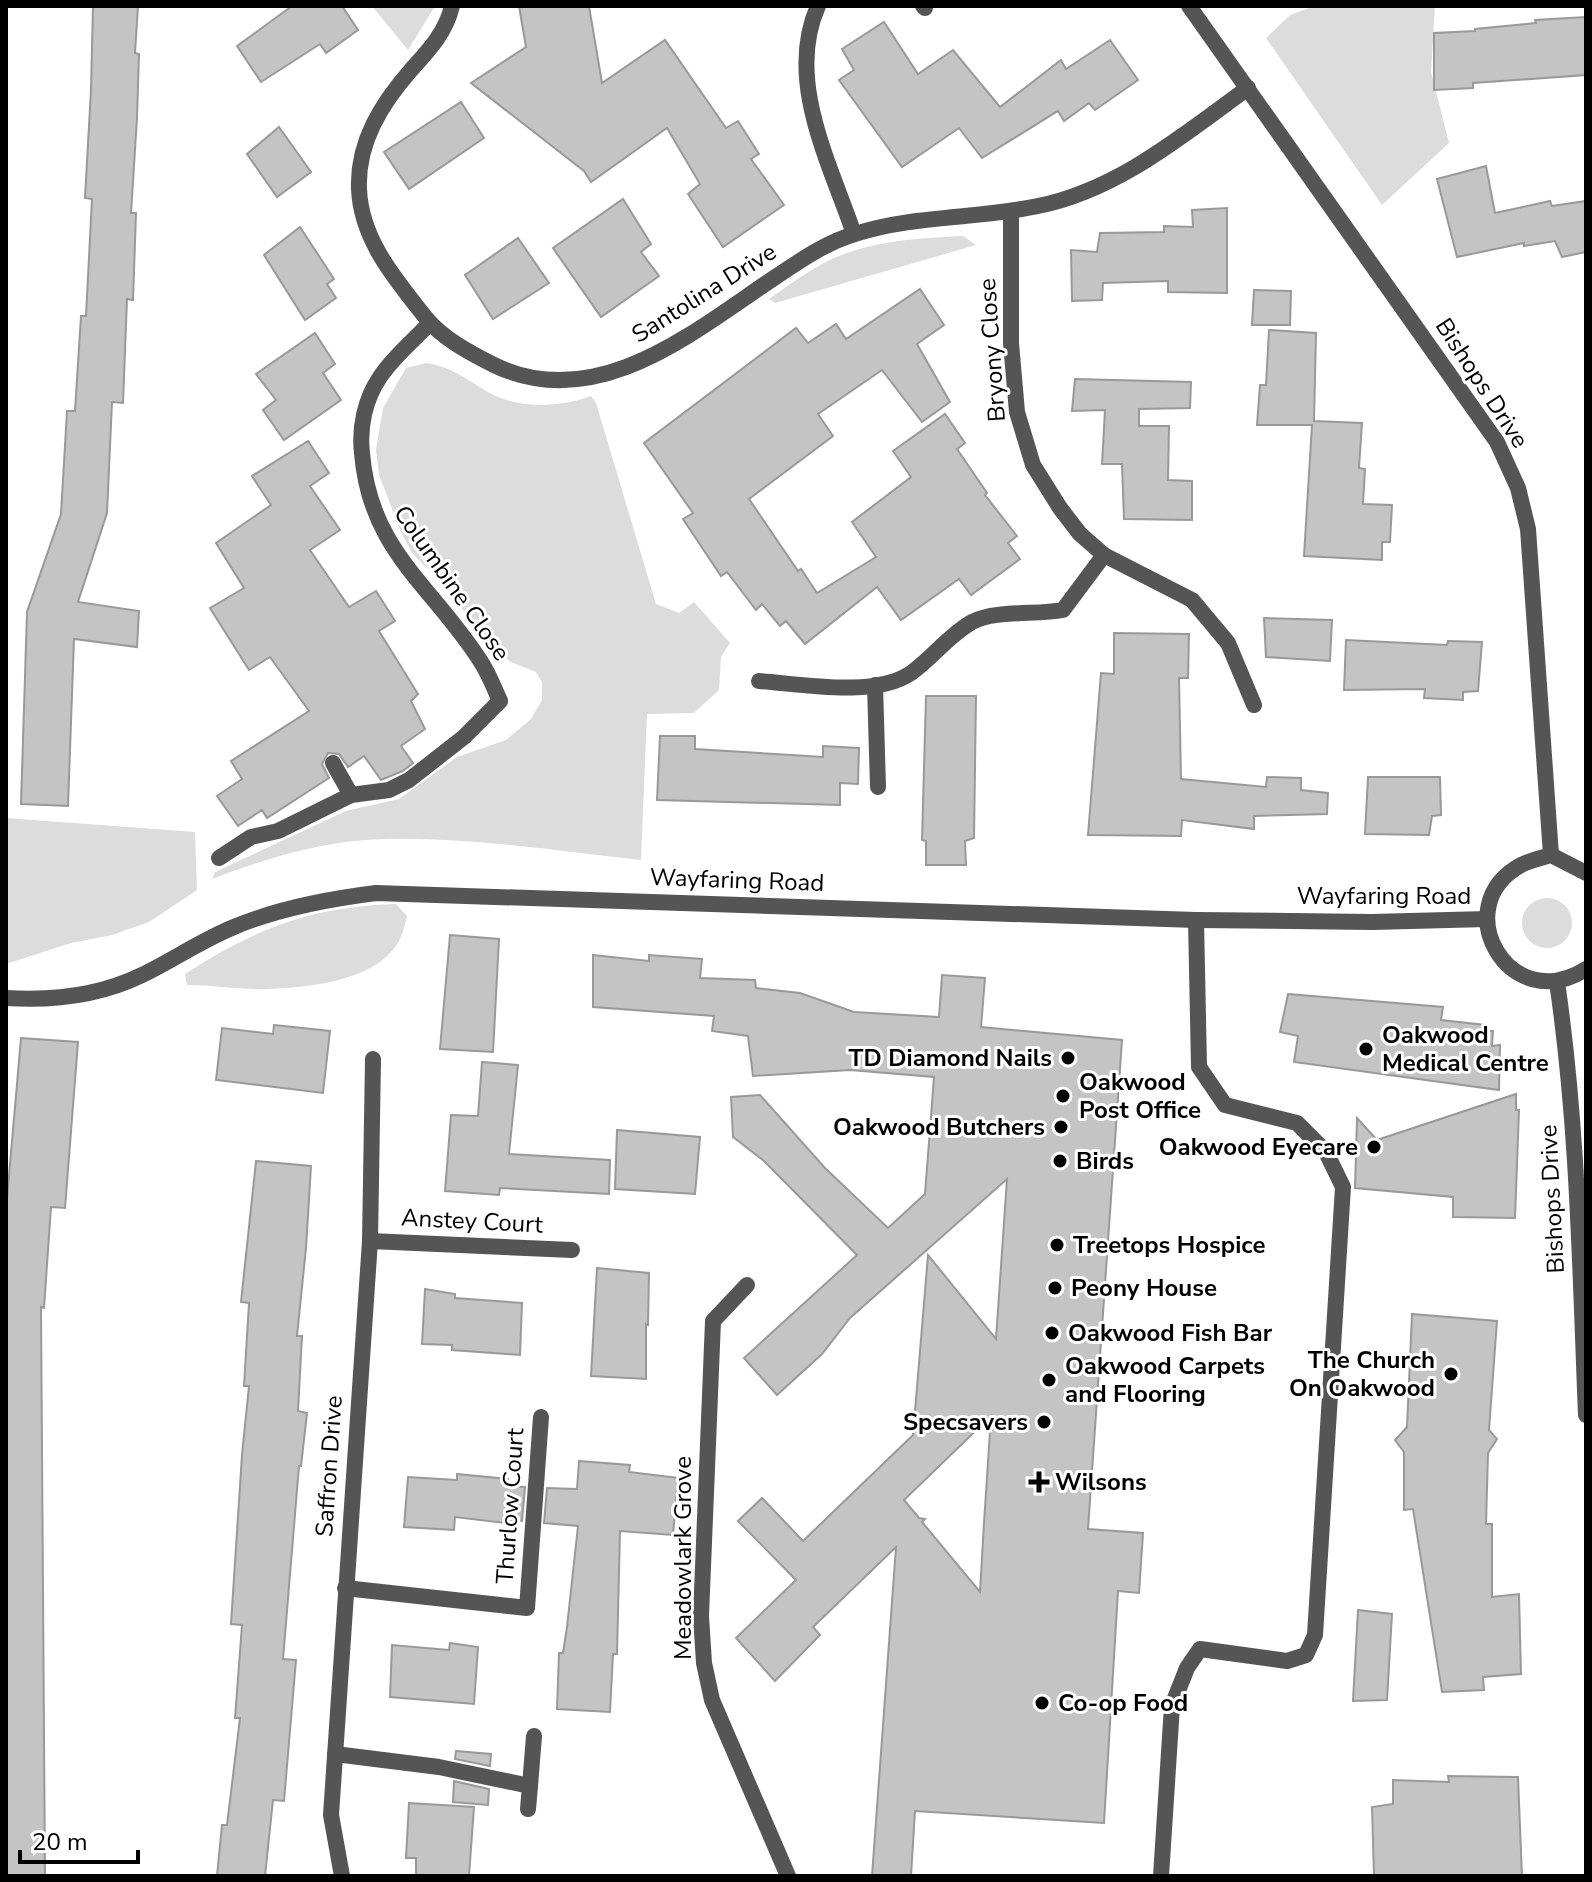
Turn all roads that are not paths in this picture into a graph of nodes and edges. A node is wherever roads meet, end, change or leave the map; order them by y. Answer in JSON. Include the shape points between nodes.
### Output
{"nodes":[{"id":1,"x":452,"y":6,"type":"edge"},
{"id":2,"x":818,"y":6,"type":"edge"},
{"id":3,"x":1189,"y":6,"type":"edge"},
{"id":4,"x":1248,"y":88,"type":"junction"},
{"id":5,"x":1011,"y":211,"type":"junction"},
{"id":6,"x":854,"y":234,"type":"junction"},
{"id":7,"x":430,"y":323,"type":"junction"},
{"id":8,"x":1104,"y":555,"type":"junction"},
{"id":9,"x":759,"y":681,"type":"dead end"},
{"id":10,"x":875,"y":685,"type":"junction"},
{"id":11,"x":1254,"y":705,"type":"dead end"},
{"id":12,"x":333,"y":763,"type":"dead end"},
{"id":13,"x":878,"y":787,"type":"dead end"},
{"id":14,"x":351,"y":795,"type":"junction"},
{"id":15,"x":1551,"y":855,"type":"junction"},
{"id":16,"x":219,"y":858,"type":"dead end"},
{"id":17,"x":1586,"y":873,"type":"edge"},
{"id":18,"x":1487,"y":919,"type":"junction"},
{"id":19,"x":1196,"y":920,"type":"junction"},
{"id":20,"x":1586,"y":969,"type":"edge"},
{"id":21,"x":1557,"y":982,"type":"junction"},
{"id":22,"x":6,"y":998,"type":"edge"},
{"id":23,"x":373,"y":1059,"type":"dead end"},
{"id":24,"x":370,"y":1241,"type":"junction"},
{"id":25,"x":572,"y":1250,"type":"dead end"},
{"id":26,"x":747,"y":1285,"type":"dead end"},
{"id":27,"x":1586,"y":1415,"type":"edge"},
{"id":28,"x":541,"y":1417,"type":"dead end"},
{"id":29,"x":345,"y":1588,"type":"junction"},
{"id":30,"x":534,"y":1736,"type":"dead end"},
{"id":31,"x":335,"y":1754,"type":"junction"},
{"id":32,"x":530,"y":1786,"type":"junction"},
{"id":33,"x":528,"y":1809,"type":"dead end"},
{"id":34,"x":342,"y":1876,"type":"edge"},
{"id":35,"x":788,"y":1876,"type":"edge"},
{"id":36,"x":1161,"y":1876,"type":"edge"}],
"edges":[{"from":1,"to":7,"type":"street","name":"Santolina Drive","via":[[442,33],[375,118],[359,190],[374,245]]},
{"from":2,"to":6,"type":"street","via":[[809,26],[808,99]]},
{"from":3,"to":4,"type":"street","name":"Bishops Drive"},
{"from":4,"to":5,"type":"street","name":"Santolina Drive","via":[[1116,178],[1073,197]]},
{"from":4,"to":15,"type":"street","name":"Bishops Drive","via":[[1497,442],[1518,488],[1528,529]]},
{"from":5,"to":6,"type":"street","name":"Santolina Drive"},
{"from":5,"to":8,"type":"street","name":"Bryony Close","via":[[1011,343],[1025,442],[1060,508]]},
{"from":6,"to":7,"type":"street","name":"Santolina Drive","via":[[801,260],[646,360],[601,376],[552,380],[507,371]]},
{"from":7,"to":14,"type":"street","name":"Columbine Close","via":[[380,377],[366,407],[360,436],[363,473],[374,514],[391,546],[482,664],[500,701],[409,780],[389,790]]},
{"from":8,"to":10,"type":"street","via":[[1063,610],[994,615],[972,622],[912,673]]},
{"from":8,"to":11,"type":"street","name":"Bryony Close","via":[[1192,600],[1228,643]]},
{"from":9,"to":10,"type":"street"},
{"from":10,"to":13,"type":"street"},
{"from":12,"to":14,"type":"street"},
{"from":14,"to":16,"type":"street","via":[[301,821],[256,829]]},
{"from":15,"to":17,"type":"street"},
{"from":15,"to":18,"type":"street","via":[[1504,878],[1489,903]]},
{"from":18,"to":19,"type":"street","name":"Wayfaring Road"},
{"from":18,"to":21,"type":"street","via":[[1497,955],[1518,975]]},
{"from":19,"to":22,"type":"street","name":"Wayfaring Road","via":[[376,893],[334,898],[233,927],[116,987],[41,1001]]},
{"from":19,"to":36,"type":"street","via":[[1199,1067],[1225,1105],[1297,1123],[1326,1152],[1343,1187],[1315,1635],[1306,1655],[1287,1661],[1200,1649],[1187,1668],[1172,1706]]},
{"from":20,"to":21,"type":"street"},
{"from":21,"to":27,"type":"street","name":"Bishops Drive","via":[[1569,1062]]},
{"from":23,"to":24,"type":"street","name":"Saffron Drive"},
{"from":24,"to":25,"type":"street","name":"Anstey Court"},
{"from":24,"to":29,"type":"street","name":"Saffron Drive"},
{"from":26,"to":35,"type":"street","name":"Meadowlark Grove","via":[[713,1321],[701,1616],[704,1663],[716,1711]]},
{"from":28,"to":29,"type":"street","name":"Thurlow Court","via":[[527,1608]]},
{"from":29,"to":31,"type":"street","name":"Saffron Drive"},
{"from":30,"to":32,"type":"street"},
{"from":31,"to":32,"type":"street","via":[[439,1767]]},
{"from":31,"to":34,"type":"street","name":"Saffron Drive","via":[[331,1815]]},
{"from":32,"to":33,"type":"street"}]}
